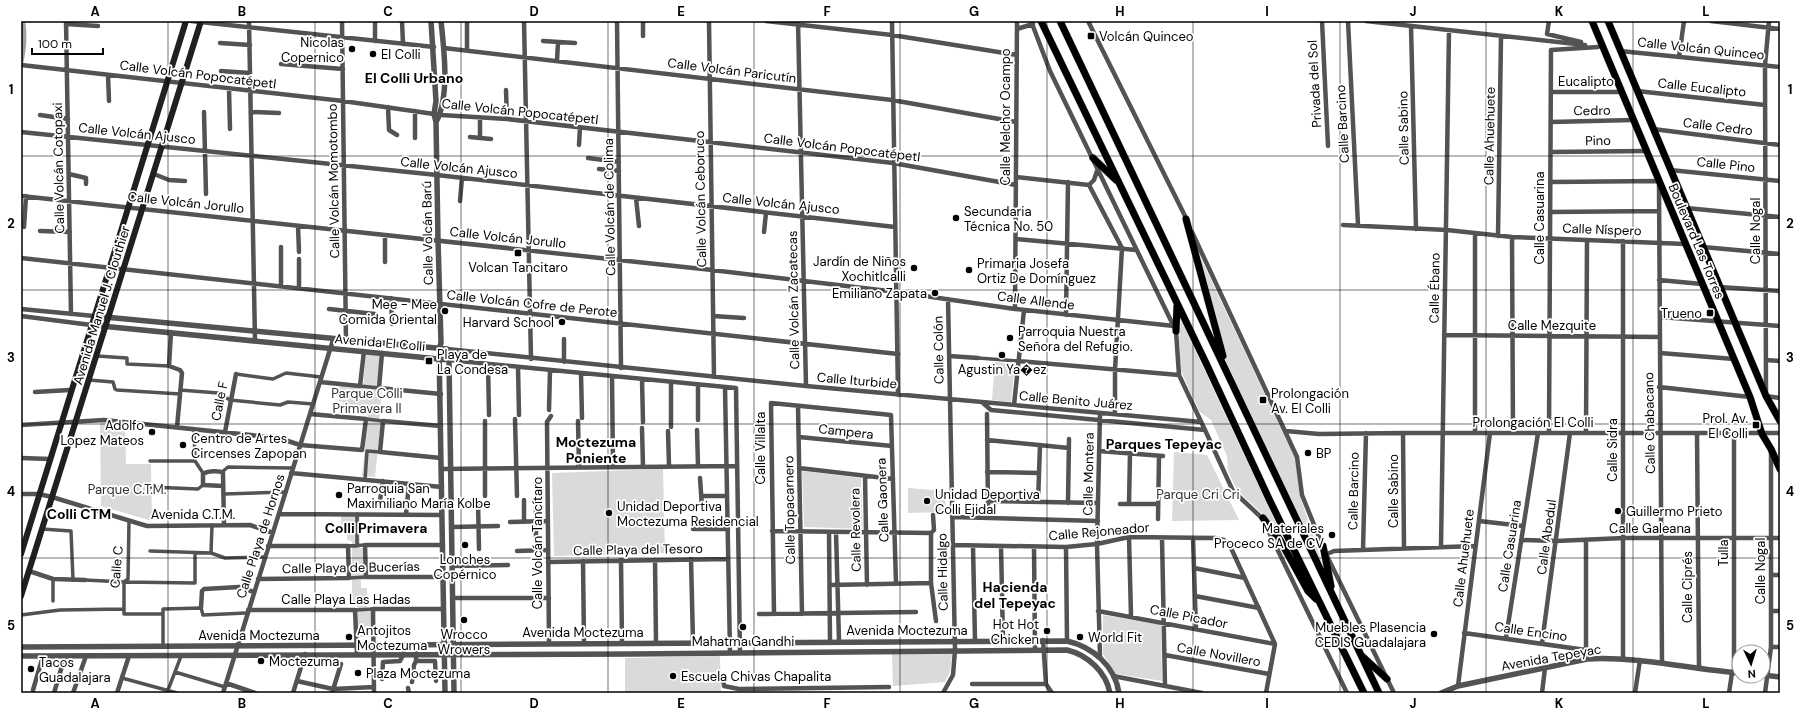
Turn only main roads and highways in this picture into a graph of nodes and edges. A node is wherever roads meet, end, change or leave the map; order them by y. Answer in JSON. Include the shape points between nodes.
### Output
{"nodes":[{"id":1,"x":186,"y":21,"type":"edge"},
{"id":2,"x":1041,"y":21,"type":"edge"},
{"id":3,"x":1060,"y":21,"type":"edge"},
{"id":4,"x":1592,"y":21,"type":"edge"},
{"id":5,"x":1608,"y":21,"type":"edge"},
{"id":6,"x":201,"y":22,"type":"edge"},
{"id":7,"x":1093,"y":158,"type":"road end"},
{"id":8,"x":1119,"y":183,"type":"junction"},
{"id":9,"x":1186,"y":219,"type":"road end"},
{"id":10,"x":1177,"y":304,"type":"junction"},
{"id":11,"x":1175,"y":328,"type":"road end"},
{"id":12,"x":1229,"y":378,"type":"junction"},
{"id":13,"x":1780,"y":421,"type":"edge"},
{"id":14,"x":1780,"y":469,"type":"edge"},
{"id":15,"x":1263,"y":518,"type":"road end"},
{"id":16,"x":1323,"y":546,"type":"road end"},
{"id":17,"x":21,"y":554,"type":"edge"},
{"id":18,"x":21,"y":596,"type":"edge"},
{"id":19,"x":1334,"y":598,"type":"junction"},
{"id":20,"x":1322,"y":606,"type":"junction"},
{"id":21,"x":1359,"y":652,"type":"junction"},
{"id":22,"x":1387,"y":679,"type":"road end"},
{"id":23,"x":1364,"y":693,"type":"edge"},
{"id":24,"x":1379,"y":693,"type":"edge"}],
"edges":[{"from":1,"to":17,"type":"main road","name":"Avenida Manuel J. Clouthier"},
{"from":2,"to":8,"type":"main road"},
{"from":3,"to":12,"type":"main road"},
{"from":4,"to":14,"type":"main road","name":"Boulevard Las Torres","via":[[1750,397],[1762,434]]},
{"from":5,"to":13,"type":"main road","name":"Boulevard Las Torres","via":[[1734,322],[1766,396]]},
{"from":6,"to":18,"type":"main road","name":"Avenida Manuel J. Clouthier"},
{"from":7,"to":8,"type":"main road"},
{"from":8,"to":10,"type":"main road"},
{"from":9,"to":12,"type":"main road"},
{"from":10,"to":11,"type":"main road"},
{"from":10,"to":20,"type":"main road"},
{"from":12,"to":19,"type":"main road"},
{"from":15,"to":20,"type":"main road","via":[[1280,540],[1308,591]]},
{"from":16,"to":19,"type":"main road"},
{"from":19,"to":21,"type":"main road"},
{"from":20,"to":23,"type":"main road"},
{"from":21,"to":22,"type":"main road"},
{"from":21,"to":24,"type":"main road"}]}
